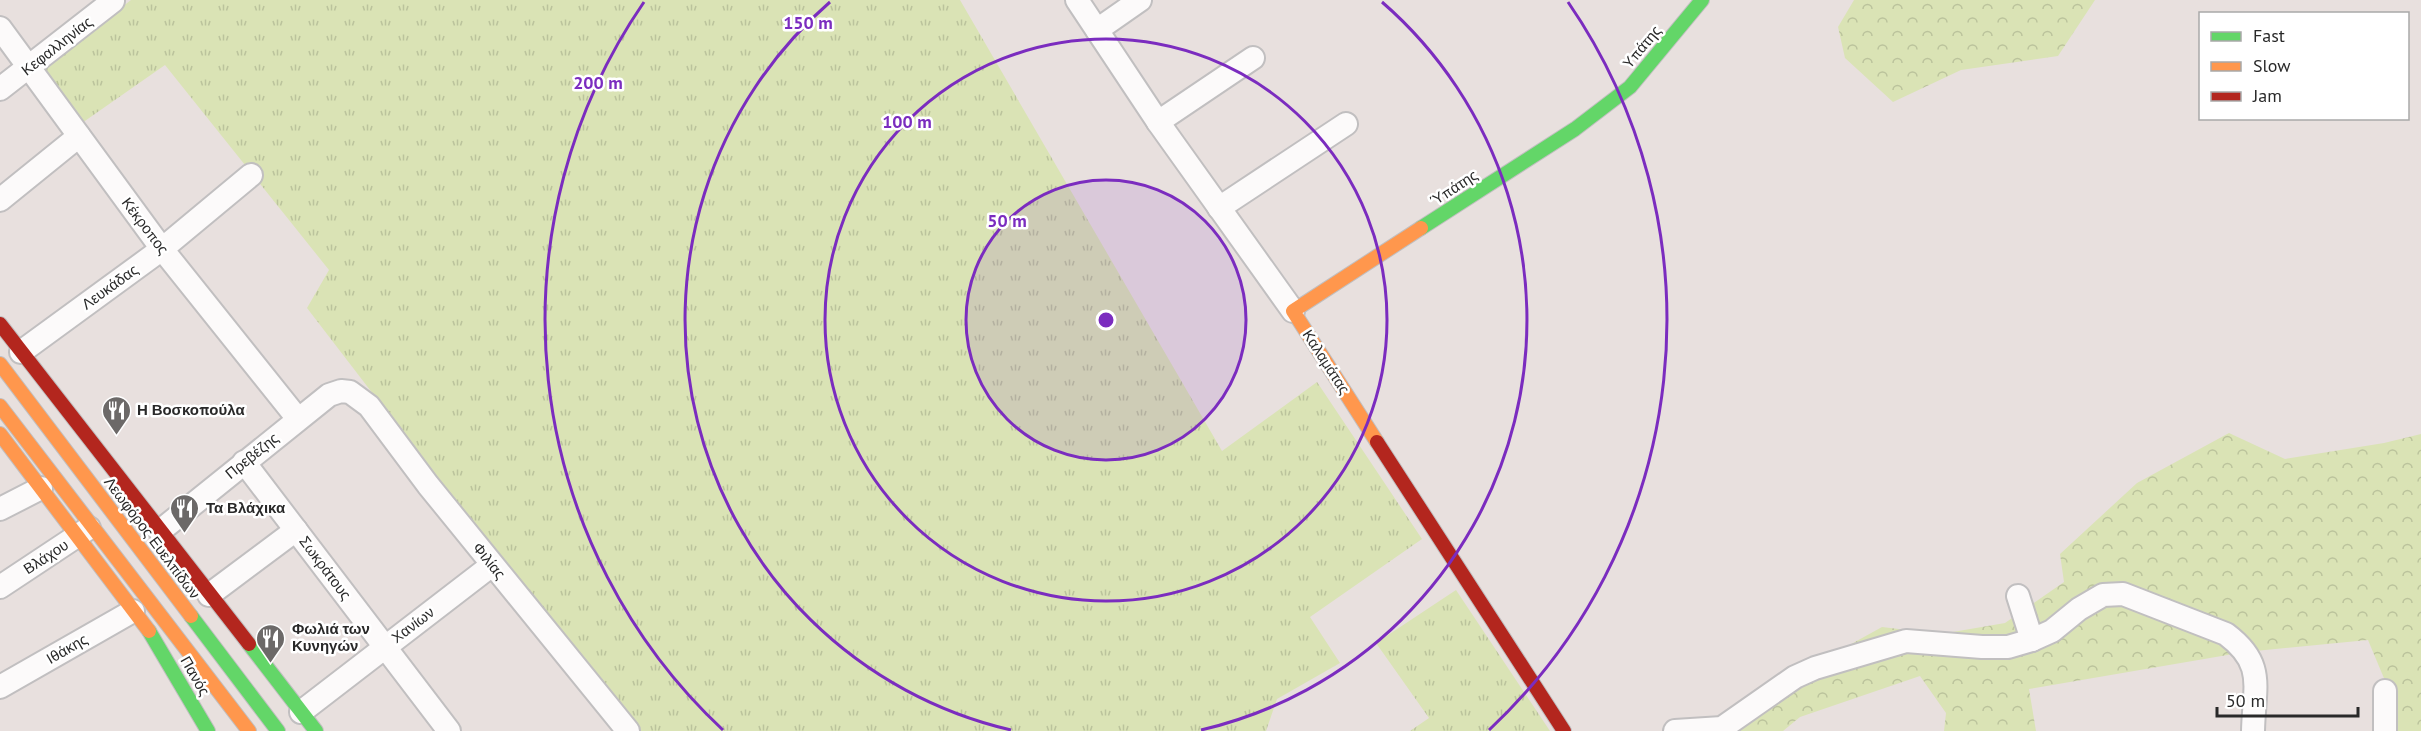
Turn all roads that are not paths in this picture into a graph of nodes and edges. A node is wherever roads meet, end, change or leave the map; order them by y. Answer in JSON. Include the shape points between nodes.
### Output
{"nodes":[{"id":1,"x":1077,"y":0,"type":"edge"},
{"id":2,"x":1140,"y":0,"type":"edge"},
{"id":3,"x":1702,"y":0,"type":"edge"},
{"id":4,"x":113,"y":1,"type":"edge"},
{"id":5,"x":0,"y":28,"type":"edge"},
{"id":6,"x":1097,"y":30,"type":"junction"},
{"id":7,"x":1253,"y":58,"type":"dead end"},
{"id":8,"x":29,"y":69,"type":"junction"},
{"id":9,"x":1630,"y":87,"type":"joint"},
{"id":10,"x":0,"y":89,"type":"edge"},
{"id":11,"x":1158,"y":122,"type":"junction"},
{"id":12,"x":1346,"y":124,"type":"dead end"},
{"id":13,"x":79,"y":136,"type":"junction"},
{"id":14,"x":251,"y":175,"type":"dead end"},
{"id":15,"x":0,"y":200,"type":"edge"},
{"id":16,"x":1219,"y":208,"type":"junction"},
{"id":17,"x":162,"y":249,"type":"junction"},
{"id":18,"x":1293,"y":311,"type":"junction"},
{"id":19,"x":0,"y":324,"type":"edge"},
{"id":20,"x":21,"y":351,"type":"junction"},
{"id":21,"x":0,"y":364,"type":"edge"},
{"id":22,"x":350,"y":392,"type":"joint"},
{"id":23,"x":0,"y":406,"type":"edge"},
{"id":24,"x":298,"y":419,"type":"junction"},
{"id":25,"x":77,"y":424,"type":"junction"},
{"id":26,"x":0,"y":434,"type":"edge"},
{"id":27,"x":244,"y":462,"type":"junction"},
{"id":28,"x":79,"y":469,"type":"junction"},
{"id":29,"x":41,"y":488,"type":"junction"},
{"id":30,"x":0,"y":509,"type":"edge"},
{"id":31,"x":296,"y":530,"type":"junction"},
{"id":32,"x":85,"y":531,"type":"junction"},
{"id":33,"x":160,"y":531,"type":"junction"},
{"id":34,"x":492,"y":565,"type":"junction"},
{"id":35,"x":0,"y":587,"type":"edge"},
{"id":36,"x":2018,"y":596,"type":"dead end"},
{"id":37,"x":216,"y":603,"type":"junction"},
{"id":38,"x":134,"y":611,"type":"junction"},
{"id":39,"x":172,"y":631,"type":"junction"},
{"id":40,"x":154,"y":638,"type":"junction"},
{"id":41,"x":2032,"y":640,"type":"junction"},
{"id":42,"x":385,"y":647,"type":"junction"},
{"id":43,"x":219,"y":653,"type":"junction"},
{"id":44,"x":0,"y":687,"type":"edge"},
{"id":45,"x":2385,"y":691,"type":"dead end"},
{"id":46,"x":286,"y":725,"type":"edge"},
{"id":47,"x":208,"y":731,"type":"edge"},
{"id":48,"x":249,"y":731,"type":"edge"},
{"id":49,"x":316,"y":731,"type":"edge"},
{"id":50,"x":449,"y":731,"type":"edge"},
{"id":51,"x":628,"y":731,"type":"edge"},
{"id":52,"x":1564,"y":731,"type":"edge"},
{"id":53,"x":1675,"y":731,"type":"edge"},
{"id":54,"x":2253,"y":731,"type":"edge"},
{"id":55,"x":2385,"y":731,"type":"edge"}],
"edges":[{"from":1,"to":6,"type":"street","name":"Καλαμάτας"},
{"from":2,"to":6,"type":"street"},
{"from":3,"to":9,"type":"street","name":"Υπάτης"},
{"from":4,"to":8,"type":"street","name":"Κεφαλληνίας"},
{"from":5,"to":8,"type":"street","name":"Κέκροπος"},
{"from":6,"to":11,"type":"street","name":"Καλαμάτας"},
{"from":7,"to":11,"type":"street"},
{"from":8,"to":10,"type":"street","name":"Κεφαλληνίας"},
{"from":8,"to":13,"type":"street","name":"Κέκροπος"},
{"from":9,"to":18,"type":"street","name":"Ύπάτης","via":[[1575,129]]},
{"from":11,"to":16,"type":"street","name":"Καλαμάτας"},
{"from":12,"to":16,"type":"street"},
{"from":13,"to":15,"type":"street"},
{"from":13,"to":17,"type":"street","name":"Κέκροπος"},
{"from":14,"to":17,"type":"street","name":"Λευκάδας"},
{"from":16,"to":18,"type":"street","name":"Καλαμάτας"},
{"from":17,"to":20,"type":"street","name":"Λευκάδας"},
{"from":17,"to":24,"type":"street","name":"Κέκροπος"},
{"from":18,"to":52,"type":"street","name":"Καλαμάτας"},
{"from":19,"to":20,"type":"street"},
{"from":20,"to":25,"type":"street"},
{"from":21,"to":28,"type":"street","name":"Λεωφόρος Ευελπίδων"},
{"from":22,"to":24,"type":"street","name":"Πρεβέζης","via":[[329,395]]},
{"from":22,"to":34,"type":"street","name":"Φιλίας","via":[[369,406]]},
{"from":23,"to":32,"type":"street"},
{"from":24,"to":27,"type":"street","name":"Πρεβέζης"},
{"from":25,"to":28,"type":"street"},
{"from":25,"to":33,"type":"street"},
{"from":26,"to":29,"type":"street"},
{"from":27,"to":31,"type":"street","name":"Σωκράτους"},
{"from":27,"to":33,"type":"street","name":"Πρεβέζης"},
{"from":28,"to":43,"type":"street","name":"Λεωφόρος Ευελπίδων"},
{"from":29,"to":30,"type":"street"},
{"from":29,"to":32,"type":"street"},
{"from":31,"to":37,"type":"street"},
{"from":31,"to":42,"type":"street","name":"Σωκράτους"},
{"from":32,"to":35,"type":"street","name":"Βλάχου"},
{"from":32,"to":38,"type":"street","name":"Πανός"},
{"from":32,"to":39,"type":"street"},
{"from":33,"to":37,"type":"street"},
{"from":34,"to":42,"type":"street","name":"Χανίων"},
{"from":34,"to":51,"type":"street","name":"Φιλίας"},
{"from":36,"to":41,"type":"street"},
{"from":37,"to":43,"type":"street"},
{"from":37,"to":46,"type":"street"},
{"from":38,"to":40,"type":"street","name":"Πανός"},
{"from":38,"to":44,"type":"street","name":"Ιθάκης"},
{"from":39,"to":40,"type":"street"},
{"from":39,"to":48,"type":"street"},
{"from":40,"to":47,"type":"street","name":"Πανός"},
{"from":41,"to":53,"type":"street","via":[[2008,647],[1906,641],[1795,677],[1722,728]]},
{"from":41,"to":54,"type":"street","via":[[2052,631],[2103,595],[2122,594],[2226,634],[2250,657],[2255,676]]},
{"from":42,"to":46,"type":"street","name":"Χανίων"},
{"from":42,"to":50,"type":"street","name":"Σωκράτους"},
{"from":43,"to":46,"type":"street","name":"Λεωφόρος Ευελπίδων"},
{"from":45,"to":55,"type":"street"},
{"from":46,"to":49,"type":"street"}]}
